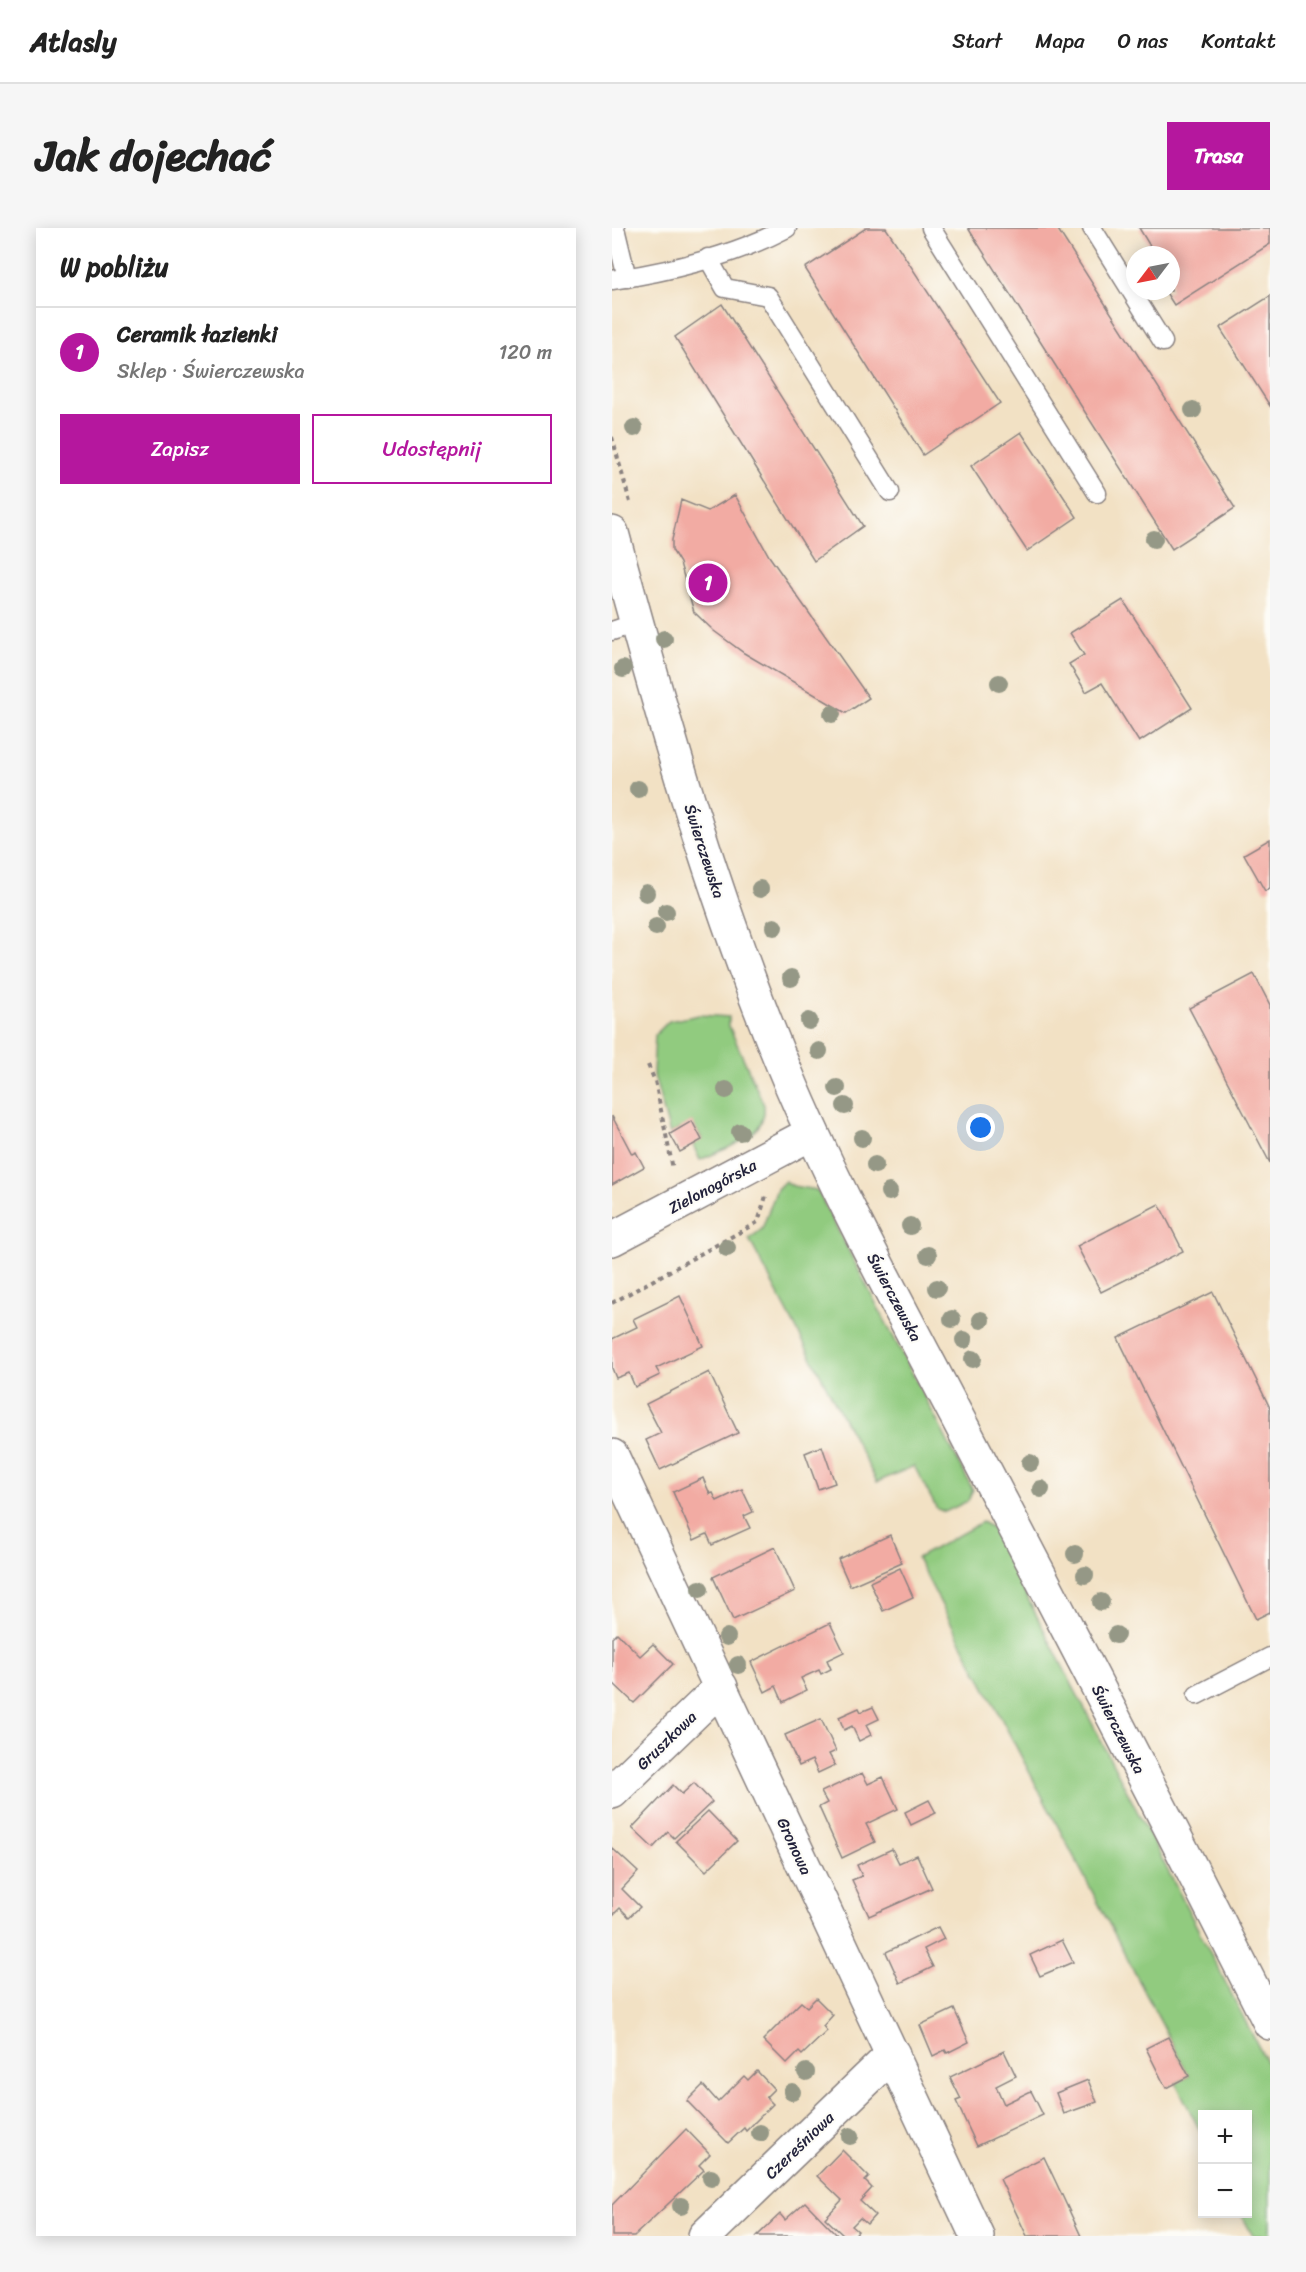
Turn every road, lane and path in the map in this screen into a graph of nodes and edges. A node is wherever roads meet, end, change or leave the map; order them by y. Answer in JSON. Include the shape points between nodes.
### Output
{"nodes":[{"id":1,"x":615,"y":228,"type":"edge"},
{"id":2,"x":787,"y":228,"type":"edge"},
{"id":3,"x":931,"y":228,"type":"edge"},
{"id":4,"x":1092,"y":228,"type":"edge"},
{"id":5,"x":708,"y":258,"type":"junction"},
{"id":6,"x":620,"y":279,"type":"edge"},
{"id":7,"x":1163,"y":342,"type":"dead end"},
{"id":8,"x":891,"y":492,"type":"dead end"},
{"id":9,"x":1097,"y":493,"type":"dead end"},
{"id":10,"x":612,"y":533,"type":"edge"},
{"id":11,"x":624,"y":627,"type":"edge"},
{"id":12,"x":648,"y":1065,"type":"dead end"},
{"id":13,"x":812,"y":1133,"type":"junction"},
{"id":14,"x":674,"y":1170,"type":"dead end"},
{"id":15,"x":612,"y":1239,"type":"edge"},
{"id":16,"x":612,"y":1456,"type":"edge"},
{"id":17,"x":1270,"y":1657,"type":"edge"},
{"id":18,"x":721,"y":1687,"type":"junction"},
{"id":19,"x":1197,"y":1695,"type":"dead end"},
{"id":20,"x":612,"y":1792,"type":"edge"},
{"id":21,"x":1270,"y":2023,"type":"edge"},
{"id":22,"x":893,"y":2054,"type":"junction"},
{"id":23,"x":705,"y":2236,"type":"edge"},
{"id":24,"x":977,"y":2236,"type":"edge"}],
"edges":[{"from":1,"to":6,"type":"lane"},
{"from":2,"to":5,"type":"lane"},
{"from":3,"to":9,"type":"lane"},
{"from":4,"to":7,"type":"lane"},
{"from":5,"to":6,"type":"lane"},
{"from":5,"to":8,"type":"lane","via":[[725,288],[768,296]]},
{"from":10,"to":11,"type":"street","name":"Świerczewska"},
{"from":11,"to":13,"type":"street","name":"Świerczewska","via":[[765,1020]]},
{"from":12,"to":14,"type":"path"},
{"from":13,"to":15,"type":"street","name":"Zielonogórska"},
{"from":13,"to":21,"type":"street","name":"Świerczewska"},
{"from":16,"to":18,"type":"street","name":"Gronowa"},
{"from":17,"to":19,"type":"lane"},
{"from":18,"to":20,"type":"street","name":"Gruszkowa"},
{"from":18,"to":22,"type":"street","name":"Gronowa"},
{"from":22,"to":23,"type":"street","name":"Czereśniowa"},
{"from":22,"to":24,"type":"street","name":"Gronowa"}]}
